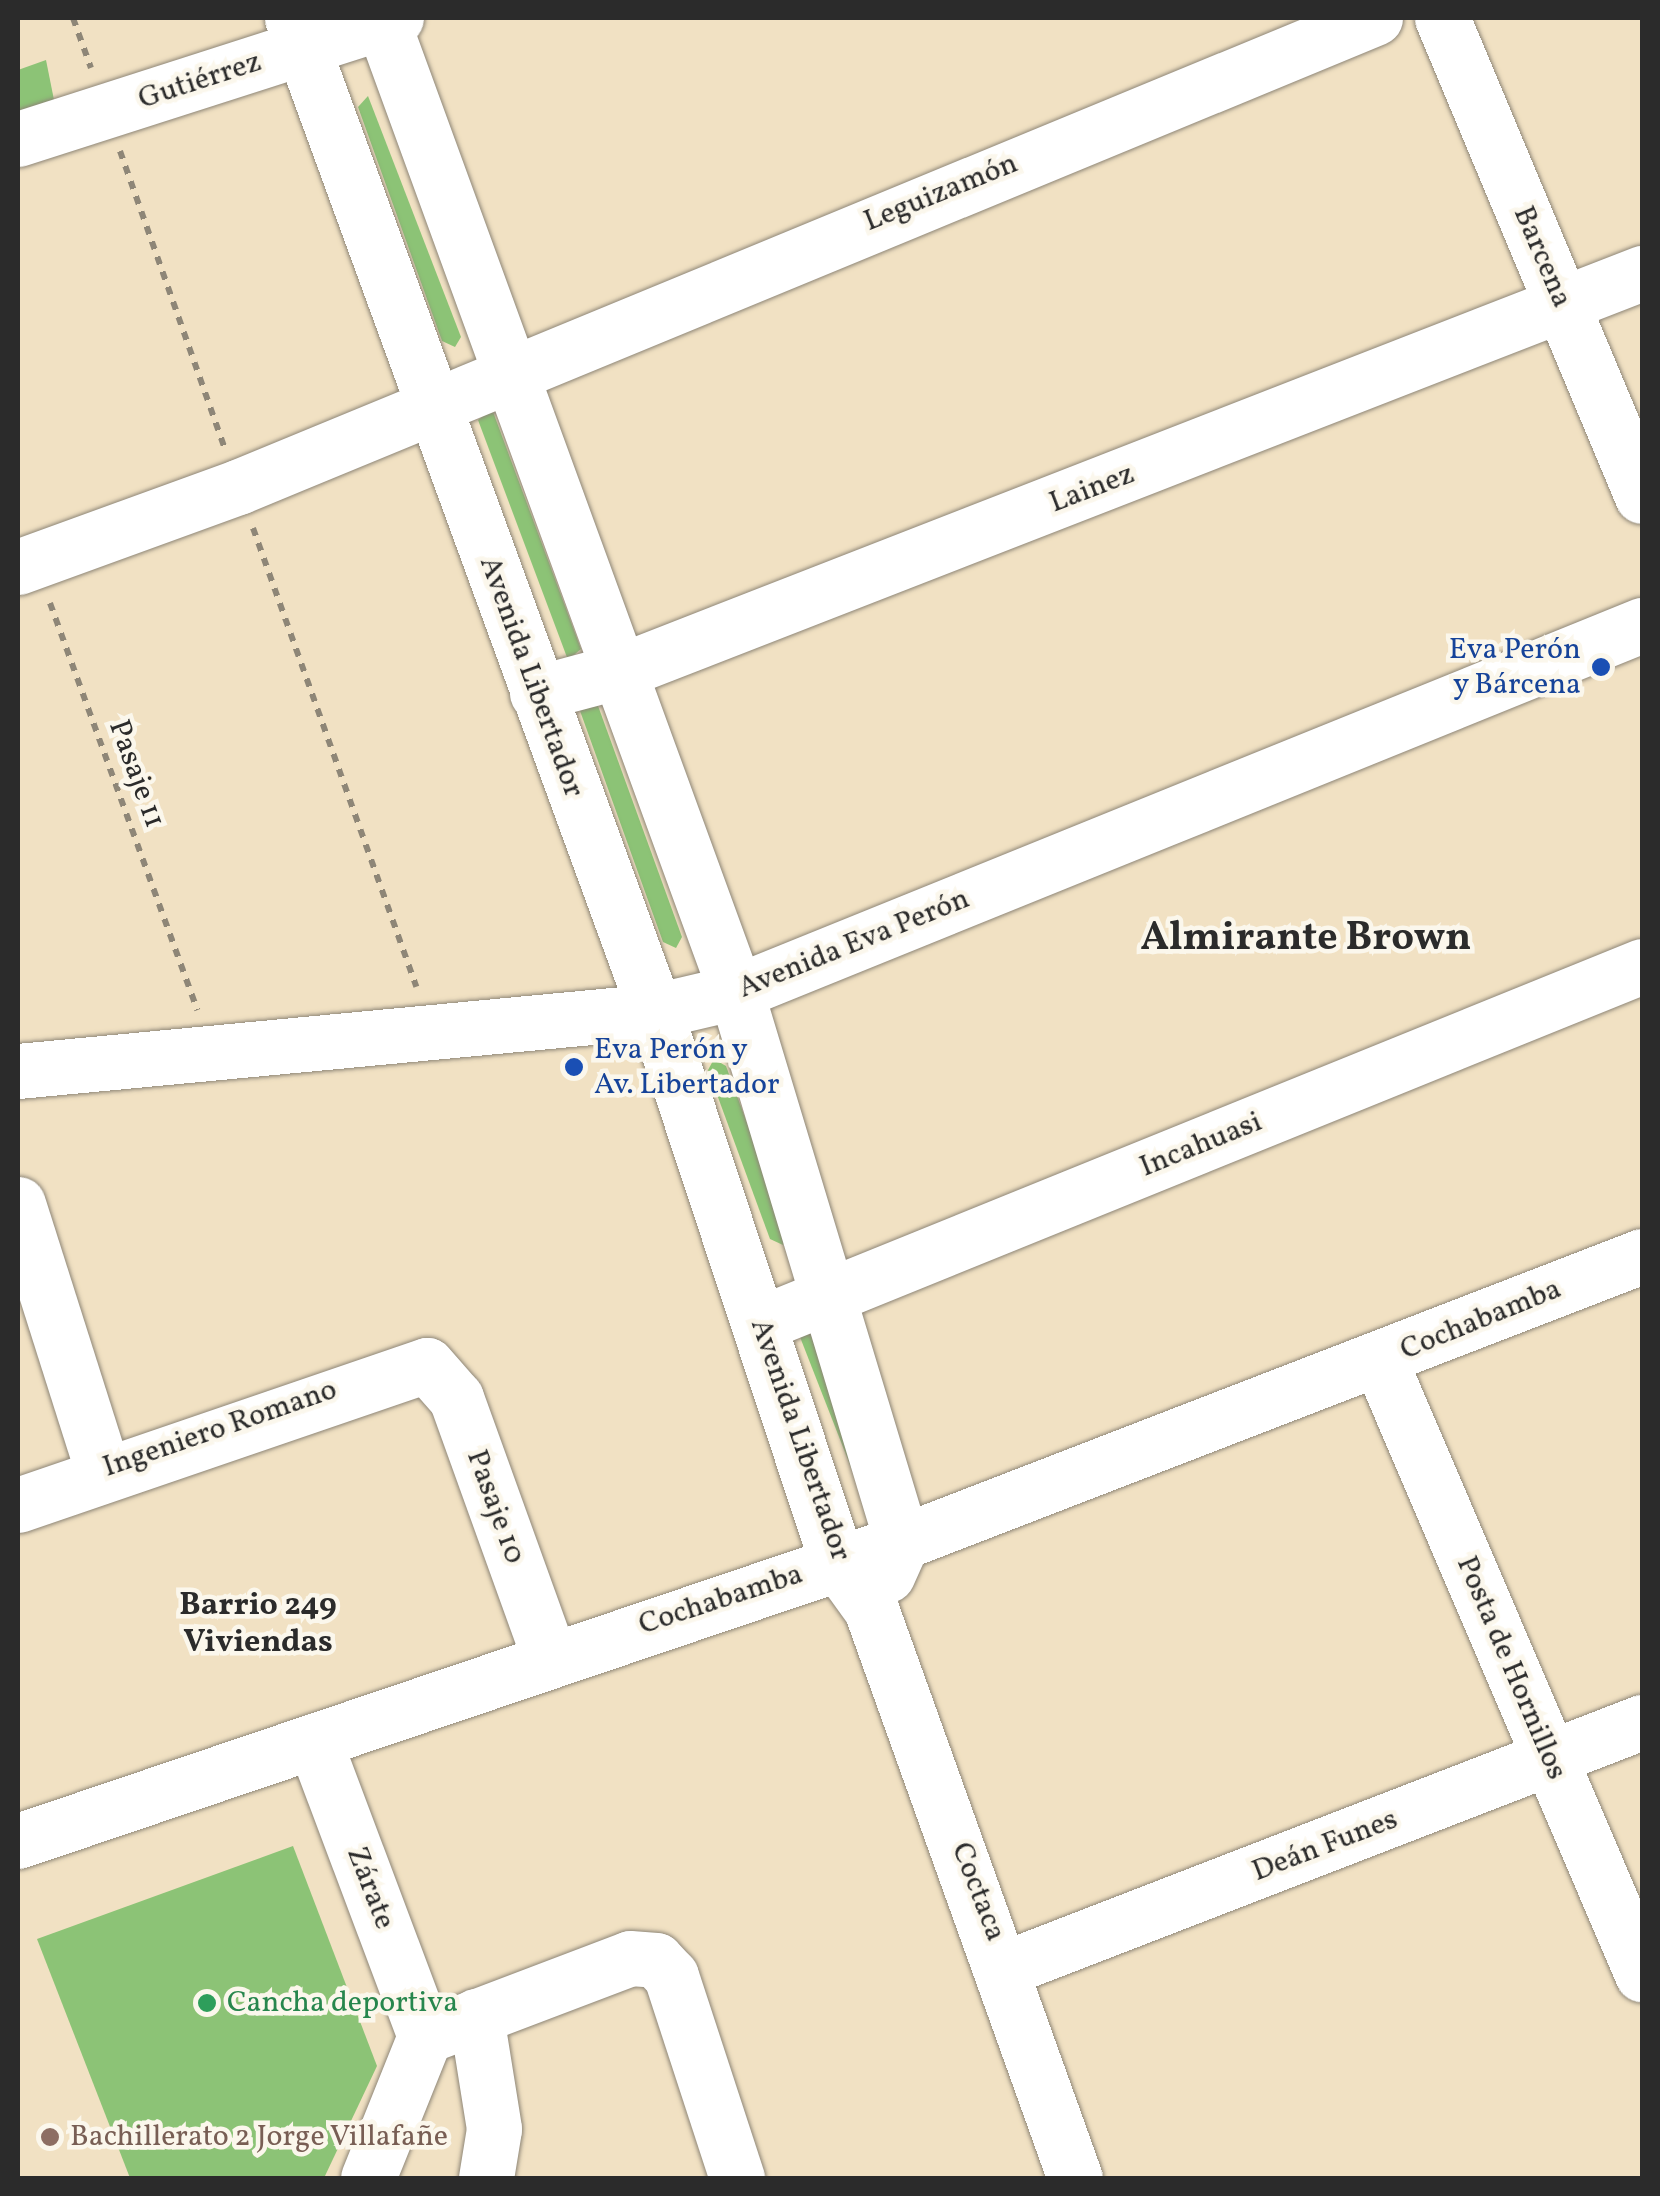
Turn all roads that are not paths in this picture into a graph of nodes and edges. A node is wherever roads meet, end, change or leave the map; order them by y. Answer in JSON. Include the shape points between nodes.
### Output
{"nodes":[{"id":1,"x":1375,"y":18,"type":"edge"},
{"id":2,"x":1442,"y":18,"type":"edge"},
{"id":3,"x":387,"y":19,"type":"edge"},
{"id":4,"x":297,"y":33,"type":"edge"},
{"id":5,"x":18,"y":139,"type":"edge"},
{"id":6,"x":1642,"y":273,"type":"edge"},
{"id":7,"x":1563,"y":307,"type":"junction"},
{"id":8,"x":508,"y":369,"type":"junction"},
{"id":9,"x":430,"y":402,"type":"junction"},
{"id":10,"x":1642,"y":496,"type":"edge"},
{"id":11,"x":26,"y":564,"type":"edge"},
{"id":12,"x":1642,"y":626,"type":"edge"},
{"id":13,"x":624,"y":670,"type":"junction"},
{"id":14,"x":538,"y":693,"type":"junction"},
{"id":15,"x":1642,"y":966,"type":"edge"},
{"id":16,"x":736,"y":992,"type":"junction"},
{"id":17,"x":655,"y":1011,"type":"junction"},
{"id":18,"x":18,"y":1070,"type":"edge"},
{"id":19,"x":18,"y":1204,"type":"edge"},
{"id":20,"x":1642,"y":1256,"type":"edge"},
{"id":21,"x":832,"y":1294,"type":"junction"},
{"id":22,"x":760,"y":1324,"type":"junction"},
{"id":23,"x":1380,"y":1361,"type":"junction"},
{"id":24,"x":426,"y":1365,"type":"joint"},
{"id":25,"x":102,"y":1469,"type":"junction"},
{"id":26,"x":18,"y":1505,"type":"edge"},
{"id":27,"x":902,"y":1542,"type":"junction"},
{"id":28,"x":838,"y":1562,"type":"junction"},
{"id":29,"x":871,"y":1610,"type":"junction"},
{"id":30,"x":550,"y":1656,"type":"junction"},
{"id":31,"x":1642,"y":1722,"type":"edge"},
{"id":32,"x":314,"y":1741,"type":"junction"},
{"id":33,"x":1550,"y":1760,"type":"junction"},
{"id":34,"x":18,"y":1840,"type":"edge"},
{"id":35,"x":1006,"y":1968,"type":"junction"},
{"id":36,"x":1642,"y":1974,"type":"edge"},
{"id":37,"x":476,"y":2016,"type":"junction"},
{"id":38,"x":425,"y":2036,"type":"junction"},
{"id":39,"x":368,"y":2178,"type":"edge"},
{"id":40,"x":486,"y":2178,"type":"edge"},
{"id":41,"x":737,"y":2178,"type":"edge"},
{"id":42,"x":1075,"y":2178,"type":"edge"}],
"edges":[{"from":1,"to":8,"type":"street","name":"Leguizamón"},
{"from":2,"to":7,"type":"street","name":"Barcena"},
{"from":3,"to":4,"type":"street","name":"Gutiérrez"},
{"from":3,"to":8,"type":"street","name":"Avenida Libertador"},
{"from":4,"to":5,"type":"street","name":"Gutiérrez"},
{"from":4,"to":9,"type":"street","name":"Avenida Libertador"},
{"from":6,"to":7,"type":"street","name":"Lainez"},
{"from":7,"to":10,"type":"street","name":"Barcena"},
{"from":7,"to":13,"type":"street","name":"Lainez"},
{"from":8,"to":9,"type":"street","name":"Leguizamón"},
{"from":8,"to":13,"type":"street","name":"Avenida Libertador"},
{"from":9,"to":11,"type":"street","name":"Leguizamón","via":[[238,487]]},
{"from":9,"to":14,"type":"street","name":"Avenida Libertador"},
{"from":12,"to":16,"type":"street","name":"Avenida Eva Perón"},
{"from":13,"to":14,"type":"street","name":"Lainez"},
{"from":13,"to":16,"type":"street","name":"Avenida Libertador"},
{"from":14,"to":17,"type":"street","name":"Avenida Libertador"},
{"from":15,"to":21,"type":"street","name":"Incahuasi"},
{"from":16,"to":17,"type":"street","name":"Avenida Eva Perón"},
{"from":16,"to":21,"type":"street","name":"Avenida Libertador"},
{"from":17,"to":18,"type":"street","name":"Avenida Eva Perón"},
{"from":17,"to":22,"type":"street","name":"Avenida Libertador"},
{"from":19,"to":25,"type":"street"},
{"from":20,"to":23,"type":"street","name":"Cochabamba"},
{"from":21,"to":22,"type":"street","name":"Incahuasi"},
{"from":21,"to":27,"type":"street","name":"Avenida Libertador"},
{"from":22,"to":28,"type":"street","name":"Avenida Libertador"},
{"from":23,"to":27,"type":"street","name":"Cochabamba"},
{"from":23,"to":33,"type":"street","name":"Posta de Hornillos"},
{"from":24,"to":25,"type":"street","name":"Ingeniero Romano"},
{"from":24,"to":30,"type":"street","name":"Pasaje 10","via":[[456,1398]]},
{"from":25,"to":26,"type":"street","name":"Ingeniero Romano"},
{"from":27,"to":28,"type":"street","name":"Cochabamba"},
{"from":27,"to":29,"type":"street","name":"Avenida Libertador"},
{"from":28,"to":29,"type":"street","name":"Avenida Libertador"},
{"from":28,"to":30,"type":"street","name":"Cochabamba"},
{"from":29,"to":35,"type":"street","name":"Coctaca"},
{"from":30,"to":32,"type":"street","name":"Cochabamba"},
{"from":31,"to":33,"type":"street","name":"Deán Funes"},
{"from":32,"to":34,"type":"street","name":"Cochabamba"},
{"from":32,"to":38,"type":"street","name":"Zárate"},
{"from":33,"to":35,"type":"street","name":"Deán Funes"},
{"from":33,"to":36,"type":"street","name":"Posta de Hornillos"},
{"from":35,"to":42,"type":"street","name":"Coctaca"},
{"from":37,"to":38,"type":"street"},
{"from":37,"to":40,"type":"street","via":[[494,2129]]},
{"from":37,"to":41,"type":"street","via":[[630,1958],[656,1960],[672,1976]]},
{"from":38,"to":39,"type":"street"}]}
